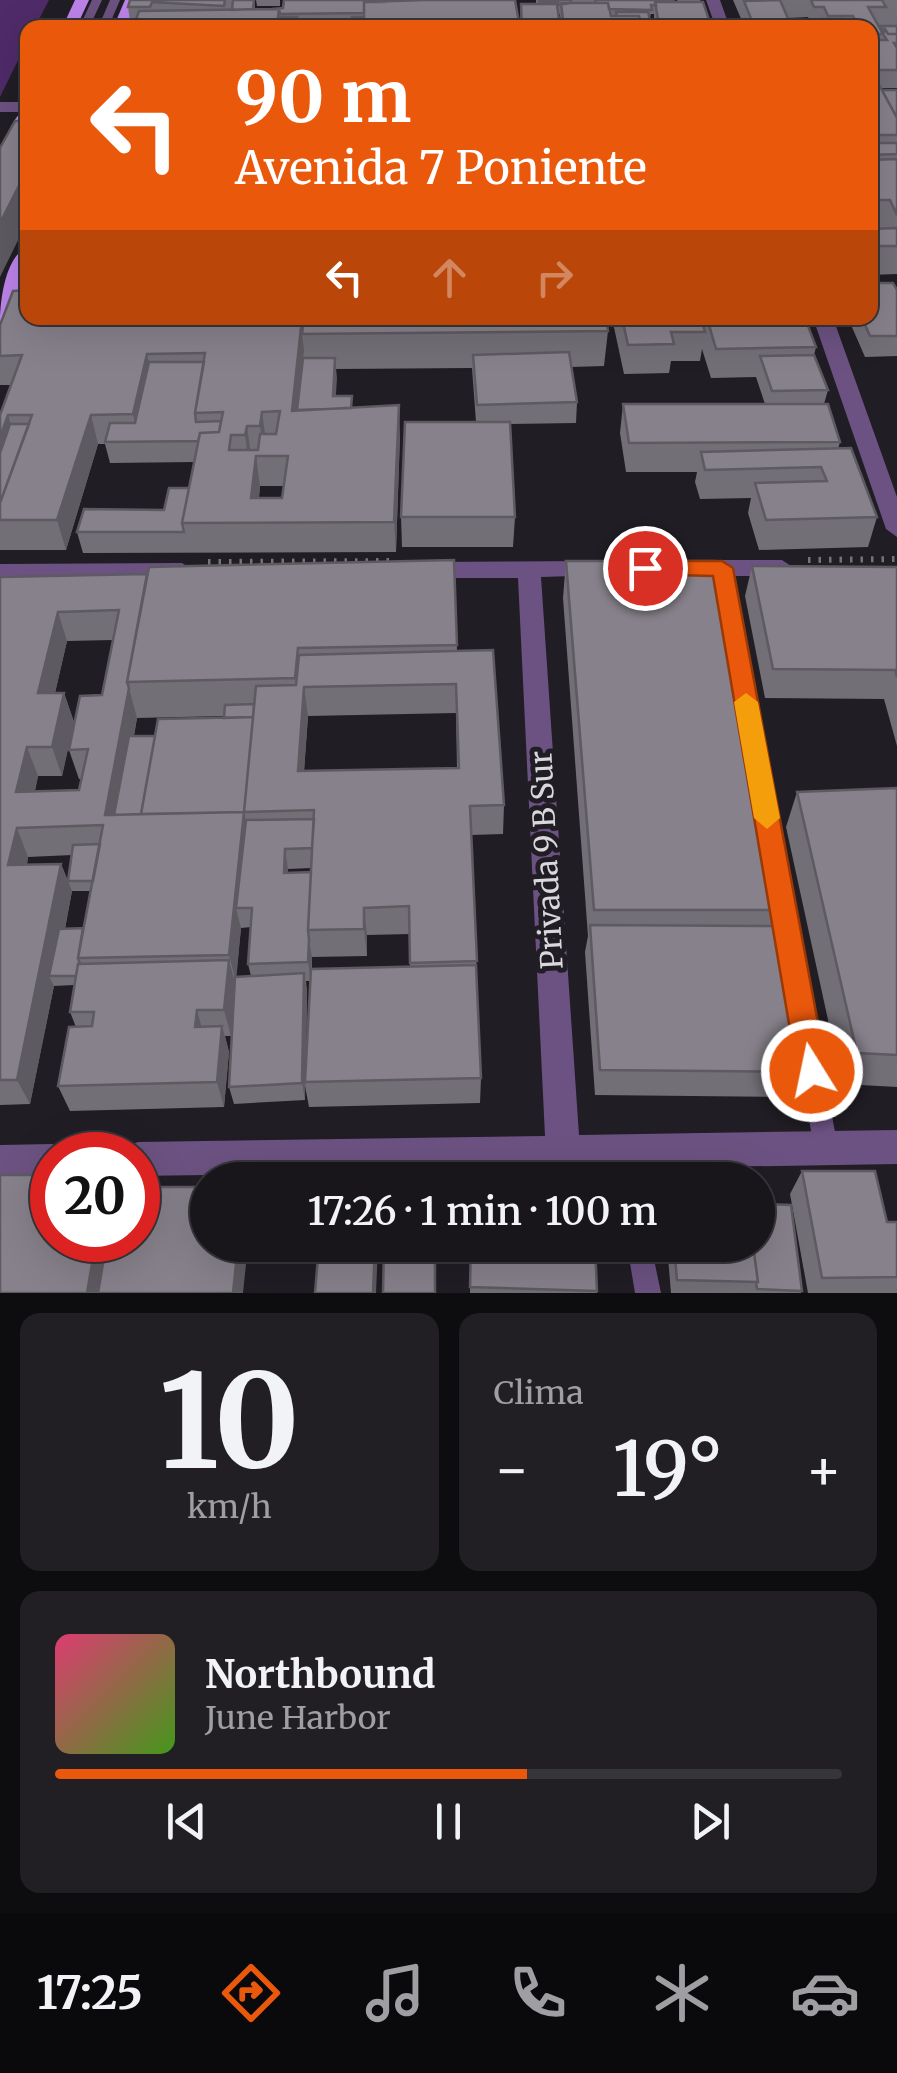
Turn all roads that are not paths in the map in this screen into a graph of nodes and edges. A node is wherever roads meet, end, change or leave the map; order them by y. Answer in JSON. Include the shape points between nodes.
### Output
{"nodes":[{"id":1,"x":20,"y":126,"type":"edge"},
{"id":2,"x":0,"y":167,"type":"edge"},
{"id":3,"x":20,"y":269,"type":"edge"},
{"id":4,"x":2,"y":311,"type":"edge"},
{"id":5,"x":825,"y":325,"type":"edge"},
{"id":6,"x":897,"y":529,"type":"edge"},
{"id":7,"x":664,"y":568,"type":"edge"},
{"id":8,"x":722,"y":568,"type":"junction"},
{"id":9,"x":800,"y":568,"type":"edge"},
{"id":10,"x":529,"y":569,"type":"junction"},
{"id":11,"x":626,"y":569,"type":"edge"},
{"id":12,"x":209,"y":570,"type":"edge"},
{"id":13,"x":389,"y":570,"type":"edge"},
{"id":14,"x":0,"y":572,"type":"edge"},
{"id":15,"x":897,"y":1147,"type":"edge"},
{"id":16,"x":826,"y":1148,"type":"junction"},
{"id":17,"x":563,"y":1152,"type":"junction"},
{"id":18,"x":160,"y":1160,"type":"edge"},
{"id":19,"x":30,"y":1161,"type":"edge"},
{"id":20,"x":0,"y":1162,"type":"edge"},
{"id":21,"x":615,"y":1162,"type":"edge"},
{"id":22,"x":665,"y":1162,"type":"edge"},
{"id":23,"x":642,"y":1262,"type":"edge"},
{"id":24,"x":648,"y":1293,"type":"edge"}],
"edges":[{"from":1,"to":2,"type":"main road"},
{"from":3,"to":4,"type":"main road"},
{"from":5,"to":6,"type":"street"},
{"from":7,"to":8,"type":"street"},
{"from":8,"to":9,"type":"street"},
{"from":8,"to":16,"type":"lane"},
{"from":10,"to":11,"type":"street"},
{"from":10,"to":13,"type":"street"},
{"from":10,"to":17,"type":"street","name":"Privada 9 B Sur"},
{"from":12,"to":14,"type":"street"},
{"from":15,"to":16,"type":"street"},
{"from":16,"to":22,"type":"street"},
{"from":17,"to":18,"type":"street"},
{"from":17,"to":21,"type":"street"},
{"from":19,"to":20,"type":"street"},
{"from":23,"to":24,"type":"lane"}]}
